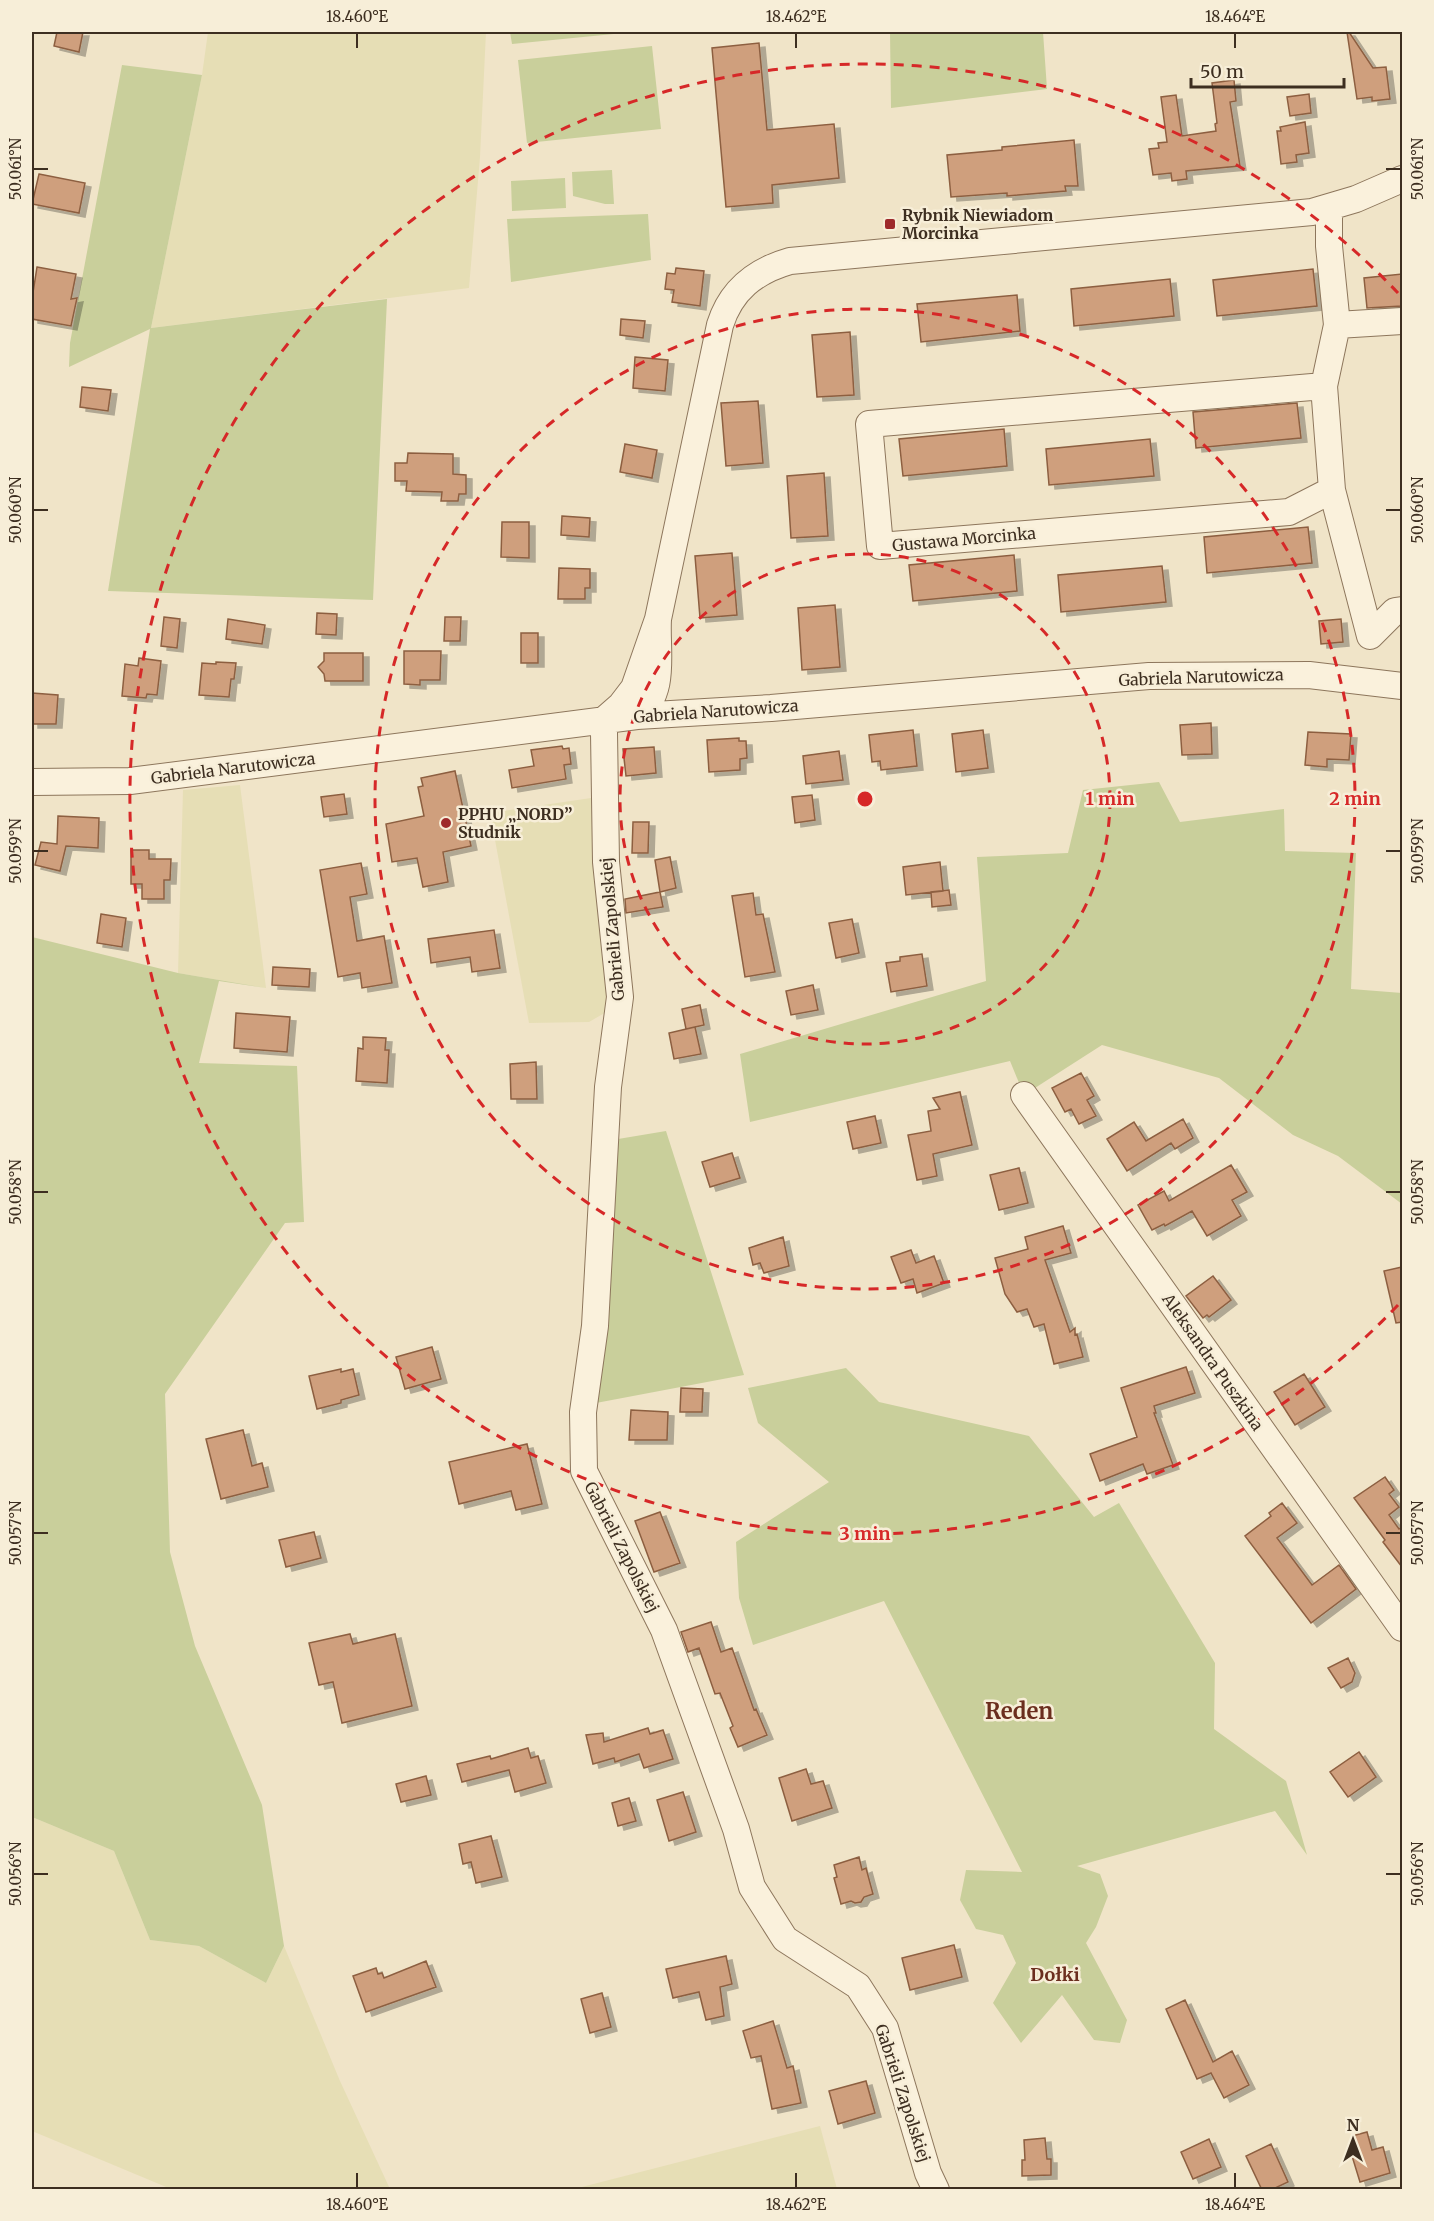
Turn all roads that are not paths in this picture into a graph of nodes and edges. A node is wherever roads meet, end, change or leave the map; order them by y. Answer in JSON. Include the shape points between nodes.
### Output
{"nodes":[{"id":1,"x":1402,"y":179,"type":"edge"},
{"id":2,"x":1329,"y":208,"type":"junction"},
{"id":3,"x":1402,"y":321,"type":"edge"},
{"id":4,"x":1337,"y":325,"type":"junction"},
{"id":5,"x":1324,"y":386,"type":"junction"},
{"id":6,"x":1332,"y":490,"type":"junction"},
{"id":7,"x":1402,"y":610,"type":"edge"},
{"id":8,"x":658,"y":619,"type":"junction"},
{"id":9,"x":658,"y":679,"type":"junction"},
{"id":10,"x":1402,"y":686,"type":"edge"},
{"id":11,"x":634,"y":688,"type":"junction"},
{"id":12,"x":682,"y":713,"type":"junction"},
{"id":13,"x":637,"y":716,"type":"junction"},
{"id":14,"x":605,"y":719,"type":"junction"},
{"id":15,"x":32,"y":782,"type":"edge"},
{"id":16,"x":1024,"y":1095,"type":"dead end"},
{"id":17,"x":1402,"y":1628,"type":"edge"},
{"id":18,"x":936,"y":2190,"type":"edge"}],
"edges":[{"from":1,"to":2,"type":"street"},
{"from":2,"to":4,"type":"street"},
{"from":2,"to":8,"type":"street","via":[[1291,215],[790,261],[750,279],[731,300],[720,325]]},
{"from":3,"to":4,"type":"street"},
{"from":4,"to":5,"type":"street"},
{"from":5,"to":6,"type":"street"},
{"from":5,"to":6,"type":"street","name":"Gustawa Morcinka","via":[[869,424],[880,546],[1289,512]]},
{"from":6,"to":7,"type":"street","via":[[1370,636],[1395,611]]},
{"from":8,"to":9,"type":"street"},
{"from":8,"to":11,"type":"street"},
{"from":9,"to":12,"type":"street","via":[[668,701]]},
{"from":9,"to":13,"type":"street","via":[[651,702]]},
{"from":10,"to":12,"type":"street","name":"Gabriela Narutowicza","via":[[1309,675],[1149,676]]},
{"from":11,"to":13,"type":"street","via":[[632,698]]},
{"from":11,"to":14,"type":"street"},
{"from":12,"to":13,"type":"street","name":"Gabriela Narutowicza"},
{"from":13,"to":14,"type":"street","name":"Gabriela Narutowicza"},
{"from":14,"to":15,"type":"street","name":"Gabriela Narutowicza","via":[[130,781]]},
{"from":14,"to":18,"type":"street","name":"Gabrieli Zapolskiej","via":[[606,862],[620,997],[608,1087],[595,1326],[583,1412],[584,1471],[664,1630],[736,1829],[752,1887],[785,1939],[858,1986],[885,2028]]},
{"from":16,"to":17,"type":"street","name":"Aleksandra Puszkina"}]}
